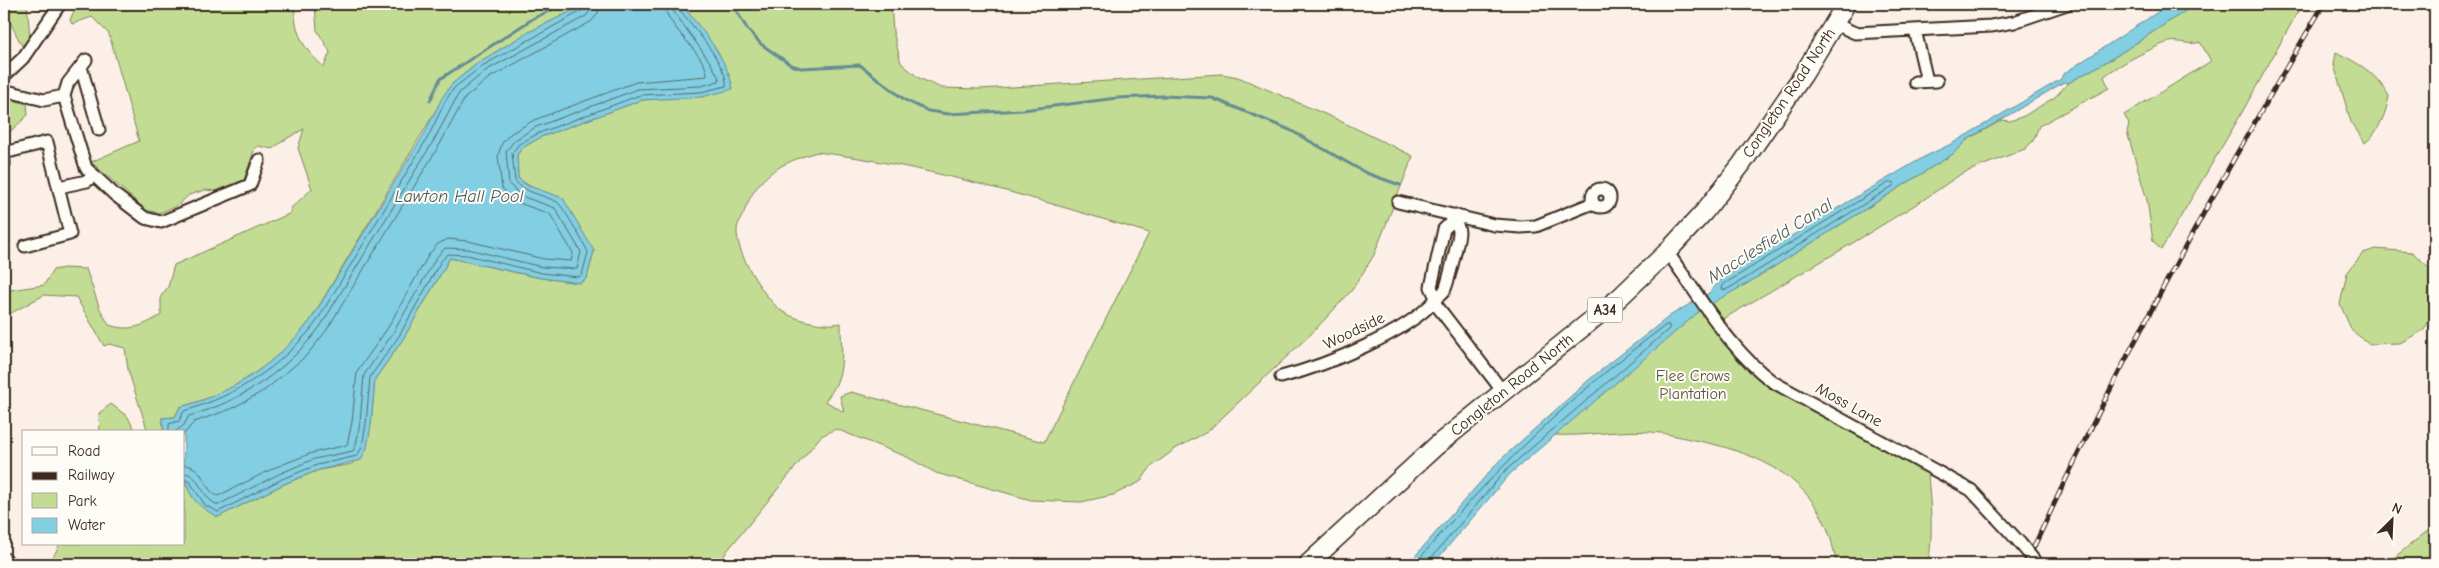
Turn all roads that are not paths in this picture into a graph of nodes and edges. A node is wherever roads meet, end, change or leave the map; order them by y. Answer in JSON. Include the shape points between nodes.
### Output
{"nodes":[{"id":1,"x":60,"y":4,"type":"edge"},
{"id":2,"x":1846,"y":4,"type":"edge"},
{"id":3,"x":2032,"y":4,"type":"edge"},
{"id":4,"x":2067,"y":4,"type":"edge"},
{"id":5,"x":2034,"y":16,"type":"junction"},
{"id":6,"x":1835,"y":24,"type":"junction"},
{"id":7,"x":1915,"y":30,"type":"junction"},
{"id":8,"x":4,"y":76,"type":"edge"},
{"id":9,"x":1926,"y":82,"type":"dead end"},
{"id":10,"x":4,"y":94,"type":"edge"},
{"id":11,"x":64,"y":96,"type":"junction"},
{"id":12,"x":99,"y":130,"type":"dead end"},
{"id":13,"x":4,"y":153,"type":"edge"},
{"id":14,"x":259,"y":160,"type":"dead end"},
{"id":15,"x":94,"y":175,"type":"junction"},
{"id":16,"x":58,"y":187,"type":"junction"},
{"id":17,"x":1398,"y":202,"type":"dead end"},
{"id":18,"x":1593,"y":203,"type":"dead end"},
{"id":19,"x":1454,"y":217,"type":"junction"},
{"id":20,"x":25,"y":246,"type":"dead end"},
{"id":21,"x":1668,"y":252,"type":"junction"},
{"id":22,"x":1435,"y":300,"type":"junction"},
{"id":23,"x":1281,"y":377,"type":"dead end"},
{"id":24,"x":1504,"y":392,"type":"junction"},
{"id":25,"x":1308,"y":564,"type":"edge"},
{"id":26,"x":2037,"y":564,"type":"edge"}],
"edges":[{"from":1,"to":8,"type":"street","via":[[24,58]]},
{"from":2,"to":6,"type":"highway","name":"Congleton Road North","number":"A34"},
{"from":3,"to":5,"type":"street"},
{"from":4,"to":5,"type":"street"},
{"from":5,"to":7,"type":"street","via":[[1991,26]]},
{"from":6,"to":7,"type":"street","via":[[1855,33]]},
{"from":6,"to":21,"type":"highway","name":"Congleton Road North","number":"A34","via":[[1741,164]]},
{"from":7,"to":9,"type":"street"},
{"from":10,"to":11,"type":"street","via":[[11,92],[44,100]]},
{"from":11,"to":12,"type":"street","via":[[68,83],[83,64]]},
{"from":11,"to":15,"type":"street","via":[[86,168]]},
{"from":13,"to":16,"type":"street","via":[[47,142]]},
{"from":14,"to":15,"type":"street","via":[[250,185],[161,222],[145,218]]},
{"from":15,"to":16,"type":"street","via":[[88,180]]},
{"from":16,"to":20,"type":"street","via":[[70,234]]},
{"from":17,"to":19,"type":"street"},
{"from":18,"to":19,"type":"street","via":[[1536,226],[1494,225]]},
{"from":19,"to":22,"type":"street","via":[[1459,231],[1444,291]]},
{"from":21,"to":24,"type":"highway","name":"Congleton Road North","number":"A34","via":[[1619,298]]},
{"from":21,"to":26,"type":"street","name":"Moss Lane","bridge":true,"via":[[1754,368],[1773,382],[1971,490]]},
{"from":22,"to":23,"type":"street","name":"Woodside","via":[[1418,316],[1372,342],[1314,369]]},
{"from":22,"to":24,"type":"street"},
{"from":24,"to":25,"type":"highway","name":"Congleton Road North","number":"A34","via":[[1436,446]]}]}
